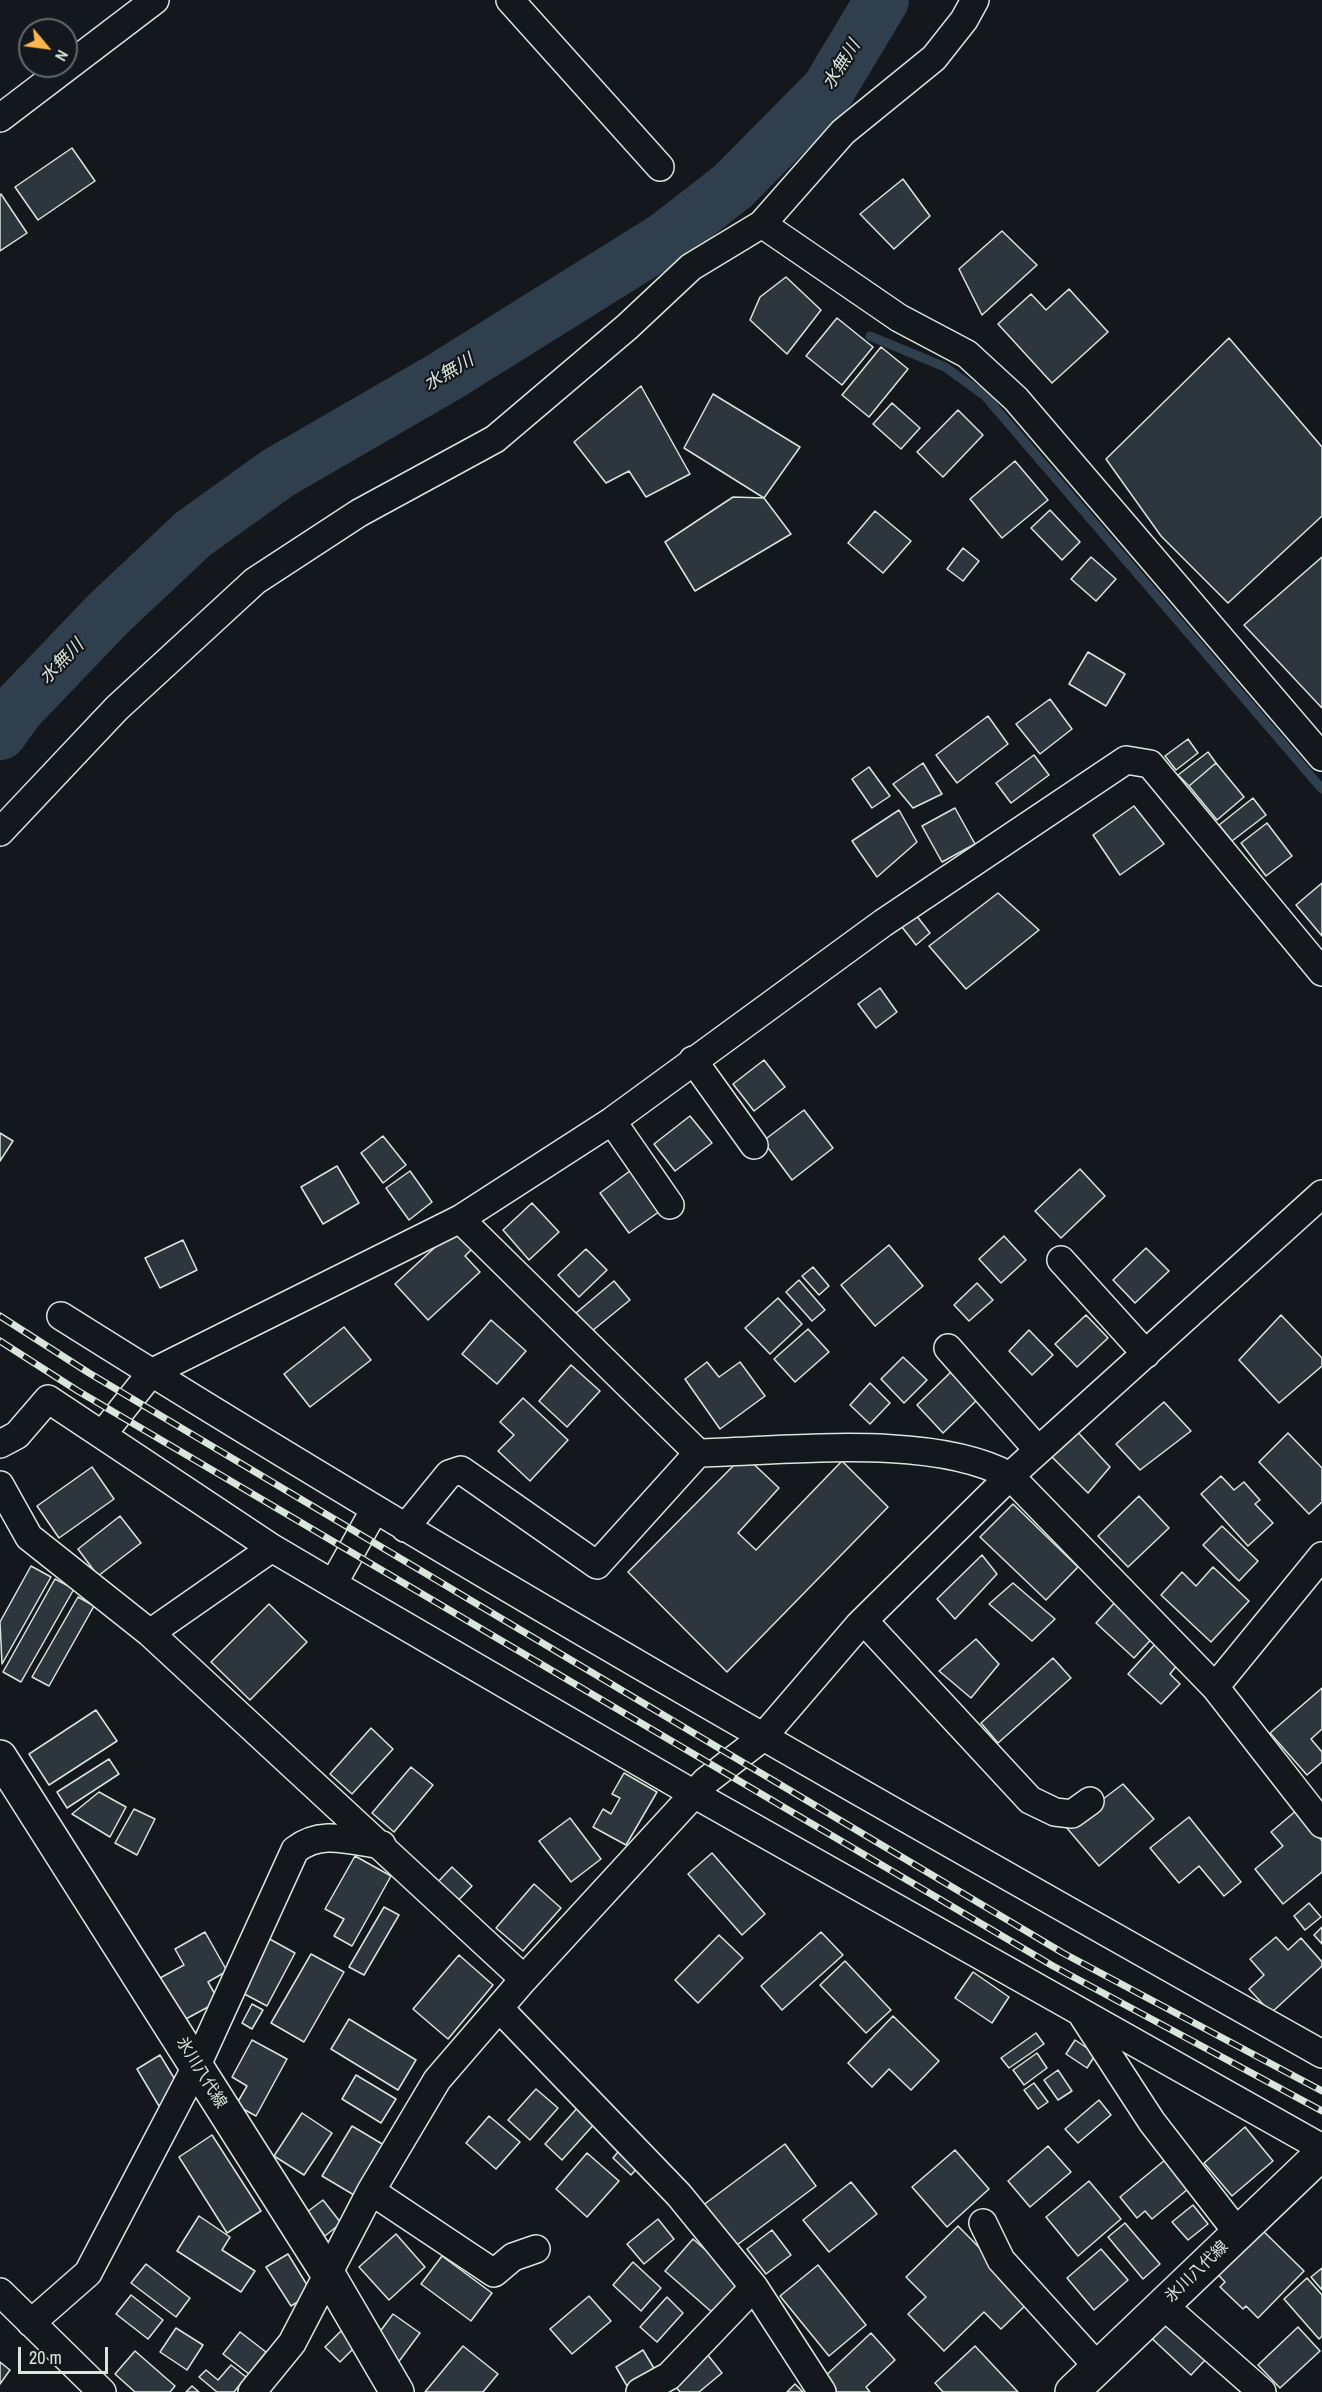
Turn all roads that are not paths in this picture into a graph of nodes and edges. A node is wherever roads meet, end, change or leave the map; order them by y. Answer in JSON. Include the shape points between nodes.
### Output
{"nodes":[{"id":1,"x":155,"y":0,"type":"edge"},
{"id":2,"x":510,"y":0,"type":"edge"},
{"id":3,"x":975,"y":0,"type":"edge"},
{"id":4,"x":0,"y":118,"type":"edge"},
{"id":5,"x":660,"y":167,"type":"dead end"},
{"id":6,"x":762,"y":224,"type":"junction"},
{"id":7,"x":1322,"y":757,"type":"edge"},
{"id":8,"x":0,"y":832,"type":"edge"},
{"id":9,"x":1322,"y":972,"type":"edge"},
{"id":10,"x":693,"y":1060,"type":"junction"},
{"id":11,"x":612,"y":1121,"type":"junction"},
{"id":12,"x":754,"y":1145,"type":"dead end"},
{"id":13,"x":1322,"y":1194,"type":"edge"},
{"id":14,"x":670,"y":1205,"type":"dead end"},
{"id":15,"x":460,"y":1219,"type":"junction"},
{"id":16,"x":1061,"y":1260,"type":"dead end"},
{"id":17,"x":61,"y":1316,"type":"dead end"},
{"id":18,"x":948,"y":1348,"type":"dead end"},
{"id":19,"x":1146,"y":1354,"type":"junction"},
{"id":20,"x":151,"y":1373,"type":"junction"},
{"id":21,"x":102,"y":1435,"type":"junction"},
{"id":22,"x":0,"y":1444,"type":"edge"},
{"id":23,"x":1038,"y":1450,"type":"junction"},
{"id":24,"x":698,"y":1453,"type":"junction"},
{"id":25,"x":1010,"y":1476,"type":"junction"},
{"id":26,"x":0,"y":1485,"type":"edge"},
{"id":27,"x":375,"y":1509,"type":"junction"},
{"id":28,"x":405,"y":1528,"type":"junction"},
{"id":29,"x":272,"y":1548,"type":"junction"},
{"id":30,"x":1322,"y":1556,"type":"edge"},
{"id":31,"x":333,"y":1584,"type":"junction"},
{"id":32,"x":864,"y":1621,"type":"junction"},
{"id":33,"x":150,"y":1633,"type":"junction"},
{"id":34,"x":1215,"y":1687,"type":"junction"},
{"id":35,"x":762,"y":1738,"type":"junction"},
{"id":36,"x":0,"y":1757,"type":"edge"},
{"id":37,"x":694,"y":1794,"type":"junction"},
{"id":38,"x":1090,"y":1801,"type":"dead end"},
{"id":39,"x":1322,"y":1824,"type":"edge"},
{"id":40,"x":382,"y":1845,"type":"junction"},
{"id":41,"x":524,"y":1979,"type":"junction"},
{"id":42,"x":499,"y":2008,"type":"junction"},
{"id":43,"x":1081,"y":2013,"type":"junction"},
{"id":44,"x":1322,"y":2054,"type":"edge"},
{"id":45,"x":197,"y":2065,"type":"junction"},
{"id":46,"x":1320,"y":2157,"type":"edge"},
{"id":47,"x":371,"y":2192,"type":"junction"},
{"id":48,"x":983,"y":2223,"type":"dead end"},
{"id":49,"x":1238,"y":2233,"type":"junction"},
{"id":50,"x":536,"y":2249,"type":"dead end"},
{"id":51,"x":328,"y":2274,"type":"junction"},
{"id":52,"x":754,"y":2287,"type":"junction"},
{"id":53,"x":0,"y":2292,"type":"edge"},
{"id":54,"x":1162,"y":2305,"type":"junction"},
{"id":55,"x":31,"y":2323,"type":"junction"},
{"id":56,"x":1098,"y":2367,"type":"junction"},
{"id":57,"x":85,"y":2387,"type":"edge"},
{"id":58,"x":252,"y":2392,"type":"edge"},
{"id":59,"x":397,"y":2392,"type":"edge"},
{"id":60,"x":640,"y":2392,"type":"edge"},
{"id":61,"x":822,"y":2392,"type":"edge"},
{"id":62,"x":1072,"y":2392,"type":"edge"},
{"id":63,"x":1262,"y":2392,"type":"edge"}],
"edges":[{"from":1,"to":4,"type":"street"},
{"from":2,"to":5,"type":"street"},
{"from":3,"to":6,"type":"street","via":[[934,58],[843,132]]},
{"from":6,"to":7,"type":"street","via":[[899,318],[967,354],[1017,399]]},
{"from":6,"to":8,"type":"street","via":[[691,267],[495,439],[359,513],[255,581],[117,708]]},
{"from":9,"to":10,"type":"street","via":[[1150,764],[1126,760],[883,923]]},
{"from":10,"to":11,"type":"street"},
{"from":10,"to":12,"type":"street"},
{"from":11,"to":14,"type":"street"},
{"from":11,"to":15,"type":"street"},
{"from":13,"to":19,"type":"street"},
{"from":15,"to":20,"type":"street"},
{"from":15,"to":24,"type":"street"},
{"from":16,"to":19,"type":"street"},
{"from":17,"to":20,"type":"street"},
{"from":18,"to":23,"type":"street"},
{"from":19,"to":23,"type":"street"},
{"from":20,"to":21,"type":"street"},
{"from":20,"to":27,"type":"street"},
{"from":21,"to":22,"type":"street","via":[[48,1399],[17,1435]]},
{"from":21,"to":29,"type":"street"},
{"from":23,"to":25,"type":"street"},
{"from":24,"to":25,"type":"street","via":[[899,1448],[989,1465]]},
{"from":24,"to":28,"type":"street","via":[[597,1565],[461,1470],[448,1474]]},
{"from":25,"to":32,"type":"street"},
{"from":25,"to":34,"type":"street"},
{"from":26,"to":33,"type":"street","via":[[29,1537]]},
{"from":27,"to":28,"type":"street"},
{"from":27,"to":31,"type":"street"},
{"from":28,"to":35,"type":"street"},
{"from":29,"to":31,"type":"street"},
{"from":29,"to":33,"type":"street"},
{"from":30,"to":34,"type":"street"},
{"from":31,"to":37,"type":"street"},
{"from":32,"to":35,"type":"street"},
{"from":32,"to":38,"type":"street","via":[[1030,1800],[1055,1812],[1072,1814]]},
{"from":33,"to":40,"type":"street"},
{"from":34,"to":39,"type":"street"},
{"from":35,"to":37,"type":"street","via":[[705,1781]]},
{"from":35,"to":44,"type":"street"},
{"from":36,"to":45,"type":"main road","name":"氷川八代線"},
{"from":37,"to":41,"type":"street"},
{"from":37,"to":43,"type":"street"},
{"from":40,"to":41,"type":"street"},
{"from":40,"to":45,"type":"street","via":[[320,1837],[308,1840],[296,1850]]},
{"from":41,"to":42,"type":"street"},
{"from":42,"to":47,"type":"street","via":[[437,2080]]},
{"from":42,"to":52,"type":"street","via":[[679,2195]]},
{"from":43,"to":46,"type":"street"},
{"from":43,"to":49,"type":"street","via":[[1152,2122]]},
{"from":45,"to":51,"type":"main road","name":"氷川八代線"},
{"from":45,"to":55,"type":"street","via":[[88,2272]]},
{"from":46,"to":49,"type":"main road","name":"氷川八代線"},
{"from":47,"to":50,"type":"street","via":[[494,2273],[513,2258]]},
{"from":47,"to":51,"type":"street"},
{"from":48,"to":56,"type":"street","via":[[1001,2260]]},
{"from":49,"to":54,"type":"main road","name":"氷川八代線"},
{"from":51,"to":58,"type":"street","via":[[292,2343]]},
{"from":51,"to":59,"type":"main road","name":"氷川八代線"},
{"from":52,"to":60,"type":"street","via":[[669,2376]]},
{"from":52,"to":61,"type":"street"},
{"from":53,"to":55,"type":"street"},
{"from":54,"to":56,"type":"main road","name":"氷川八代線"},
{"from":54,"to":63,"type":"street"},
{"from":55,"to":57,"type":"street"},
{"from":56,"to":62,"type":"main road","name":"氷川八代線"}]}
